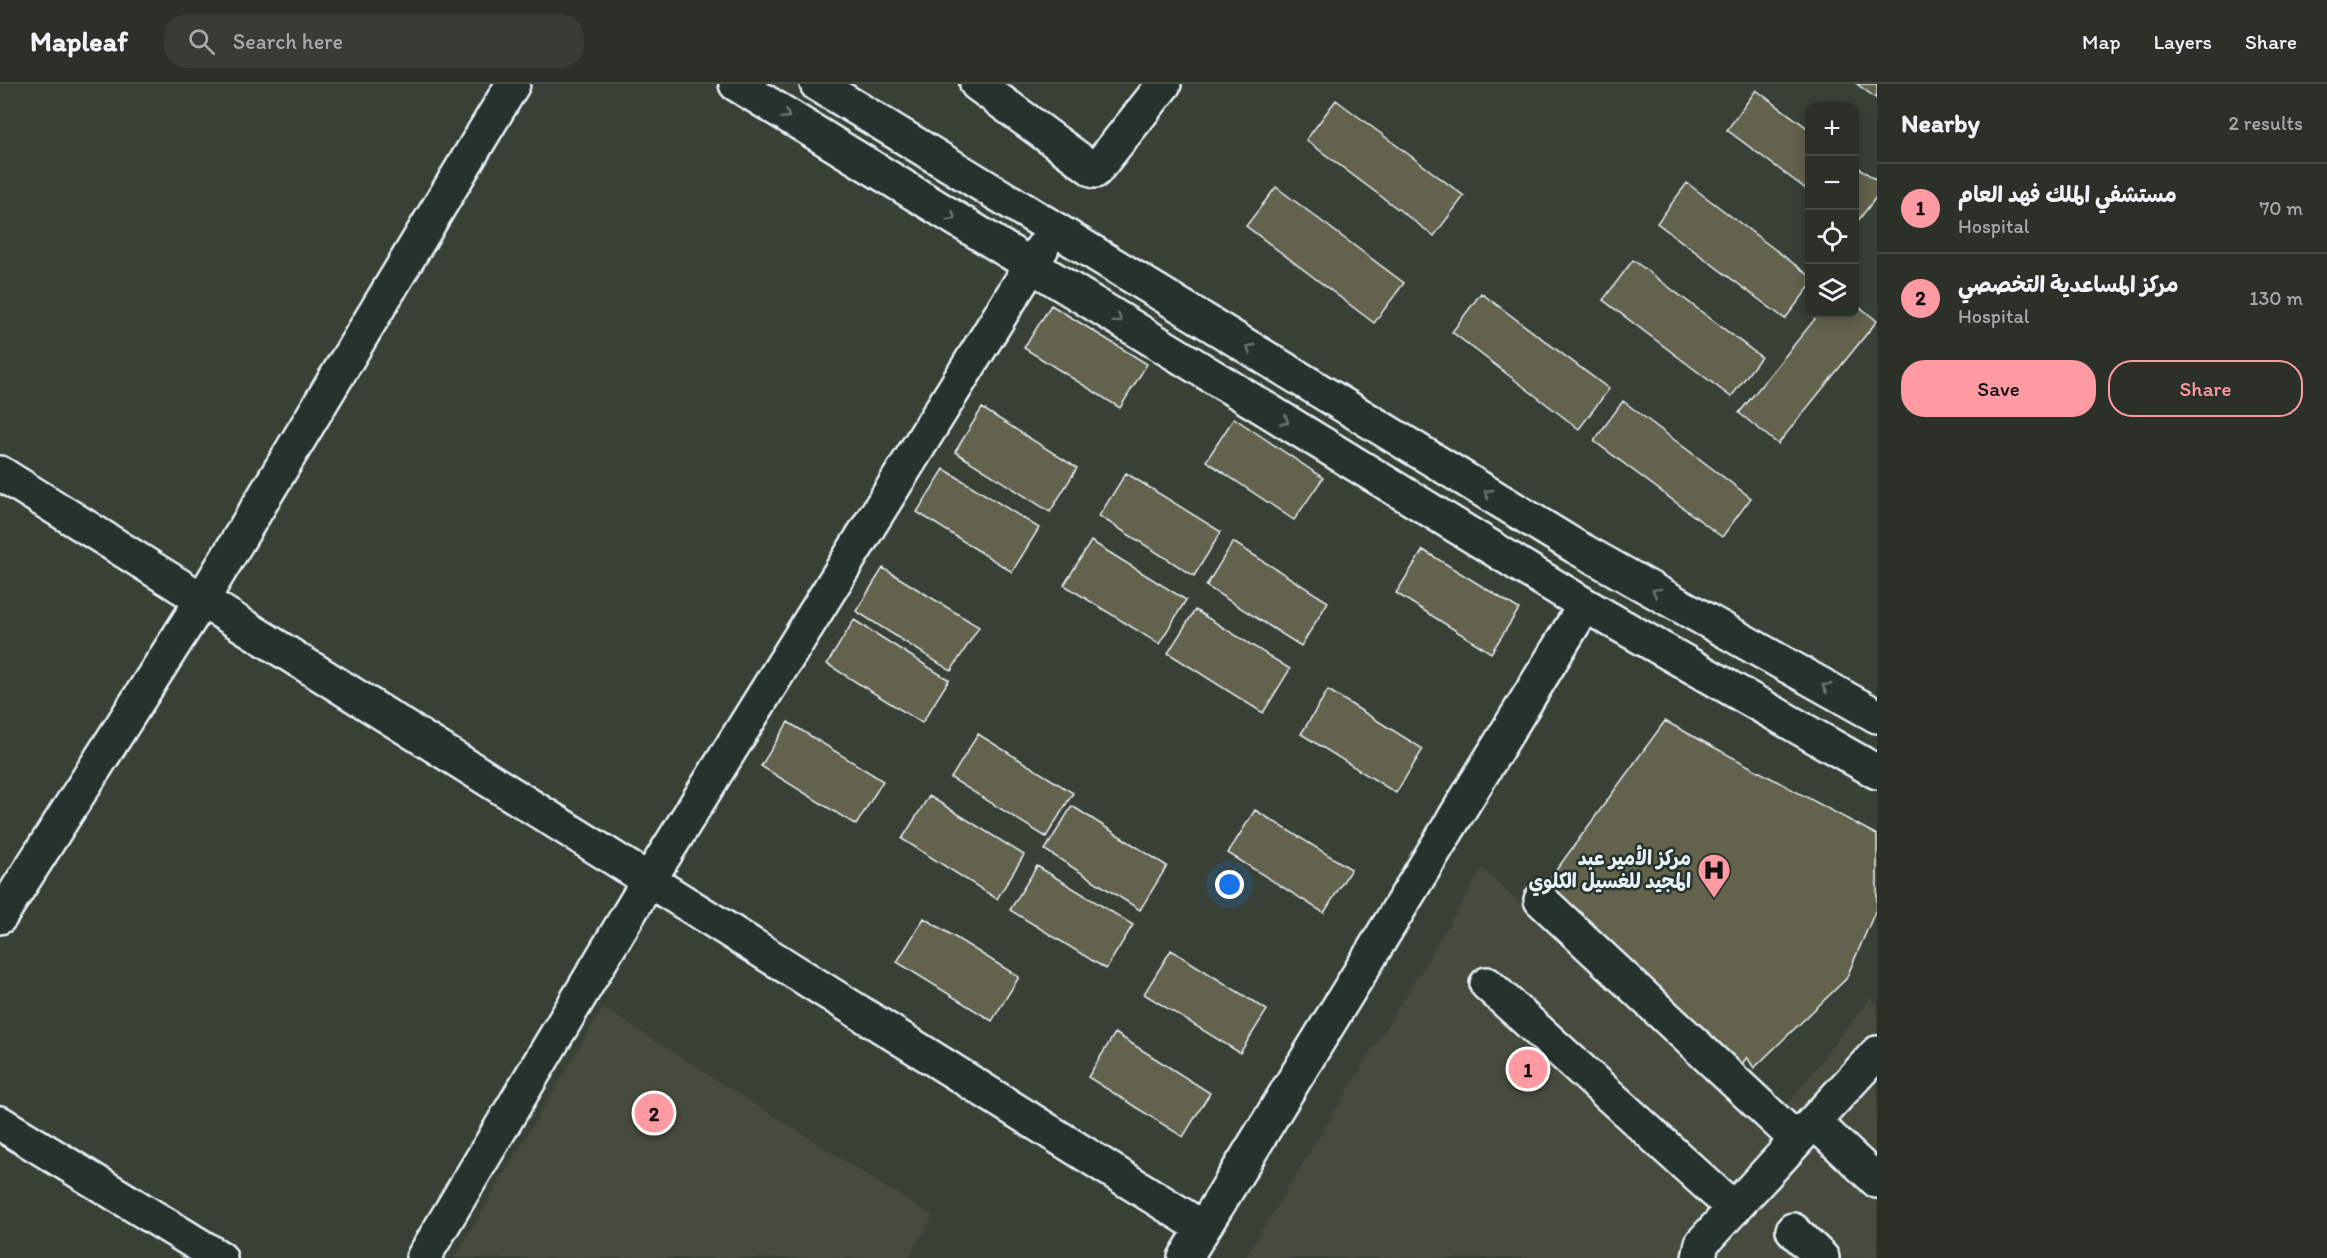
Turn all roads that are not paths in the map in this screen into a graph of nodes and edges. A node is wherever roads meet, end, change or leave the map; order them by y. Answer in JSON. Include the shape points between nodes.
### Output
{"nodes":[{"id":1,"x":513,"y":84,"type":"edge"},
{"id":2,"x":736,"y":84,"type":"edge"},
{"id":3,"x":817,"y":84,"type":"edge"},
{"id":4,"x":977,"y":84,"type":"edge"},
{"id":5,"x":1164,"y":84,"type":"edge"},
{"id":6,"x":1054,"y":228,"type":"junction"},
{"id":7,"x":1031,"y":265,"type":"junction"},
{"id":8,"x":0,"y":473,"type":"edge"},
{"id":9,"x":202,"y":600,"type":"junction"},
{"id":10,"x":1585,"y":605,"type":"junction"},
{"id":11,"x":1877,"y":716,"type":"edge"},
{"id":12,"x":1877,"y":772,"type":"edge"},
{"id":13,"x":649,"y":880,"type":"junction"},
{"id":14,"x":1541,"y":900,"type":"dead end"},
{"id":15,"x":0,"y":917,"type":"edge"},
{"id":16,"x":1487,"y":984,"type":"dead end"},
{"id":17,"x":1877,"y":1053,"type":"edge"},
{"id":18,"x":0,"y":1123,"type":"edge"},
{"id":19,"x":1805,"y":1131,"type":"junction"},
{"id":20,"x":1877,"y":1181,"type":"edge"},
{"id":21,"x":1734,"y":1209,"type":"junction"},
{"id":22,"x":1203,"y":1228,"type":"junction"},
{"id":23,"x":1793,"y":1230,"type":"dead end"},
{"id":24,"x":220,"y":1258,"type":"edge"},
{"id":25,"x":423,"y":1258,"type":"edge"},
{"id":26,"x":1185,"y":1258,"type":"edge"},
{"id":27,"x":1699,"y":1258,"type":"edge"},
{"id":28,"x":1822,"y":1258,"type":"edge"}],
"edges":[{"from":1,"to":9,"type":"street"},
{"from":2,"to":7,"type":"street","one_way":true},
{"from":3,"to":6,"type":"street"},
{"from":4,"to":5,"type":"street","via":[[1095,171]]},
{"from":6,"to":7,"type":"street"},
{"from":11,"to":6,"type":"street","one_way":true,"via":[[1576,547]]},
{"from":7,"to":10,"type":"street","one_way":true},
{"from":7,"to":13,"type":"street"},
{"from":8,"to":9,"type":"street"},
{"from":9,"to":13,"type":"street"},
{"from":9,"to":15,"type":"street"},
{"from":10,"to":12,"type":"street"},
{"from":10,"to":22,"type":"street"},
{"from":13,"to":22,"type":"street"},
{"from":13,"to":25,"type":"street"},
{"from":14,"to":19,"type":"street"},
{"from":16,"to":21,"type":"street"},
{"from":17,"to":19,"type":"street"},
{"from":18,"to":24,"type":"street"},
{"from":19,"to":20,"type":"street"},
{"from":19,"to":21,"type":"street"},
{"from":21,"to":27,"type":"street","via":[[1702,1243]]},
{"from":22,"to":26,"type":"street"},
{"from":23,"to":28,"type":"street"}]}
